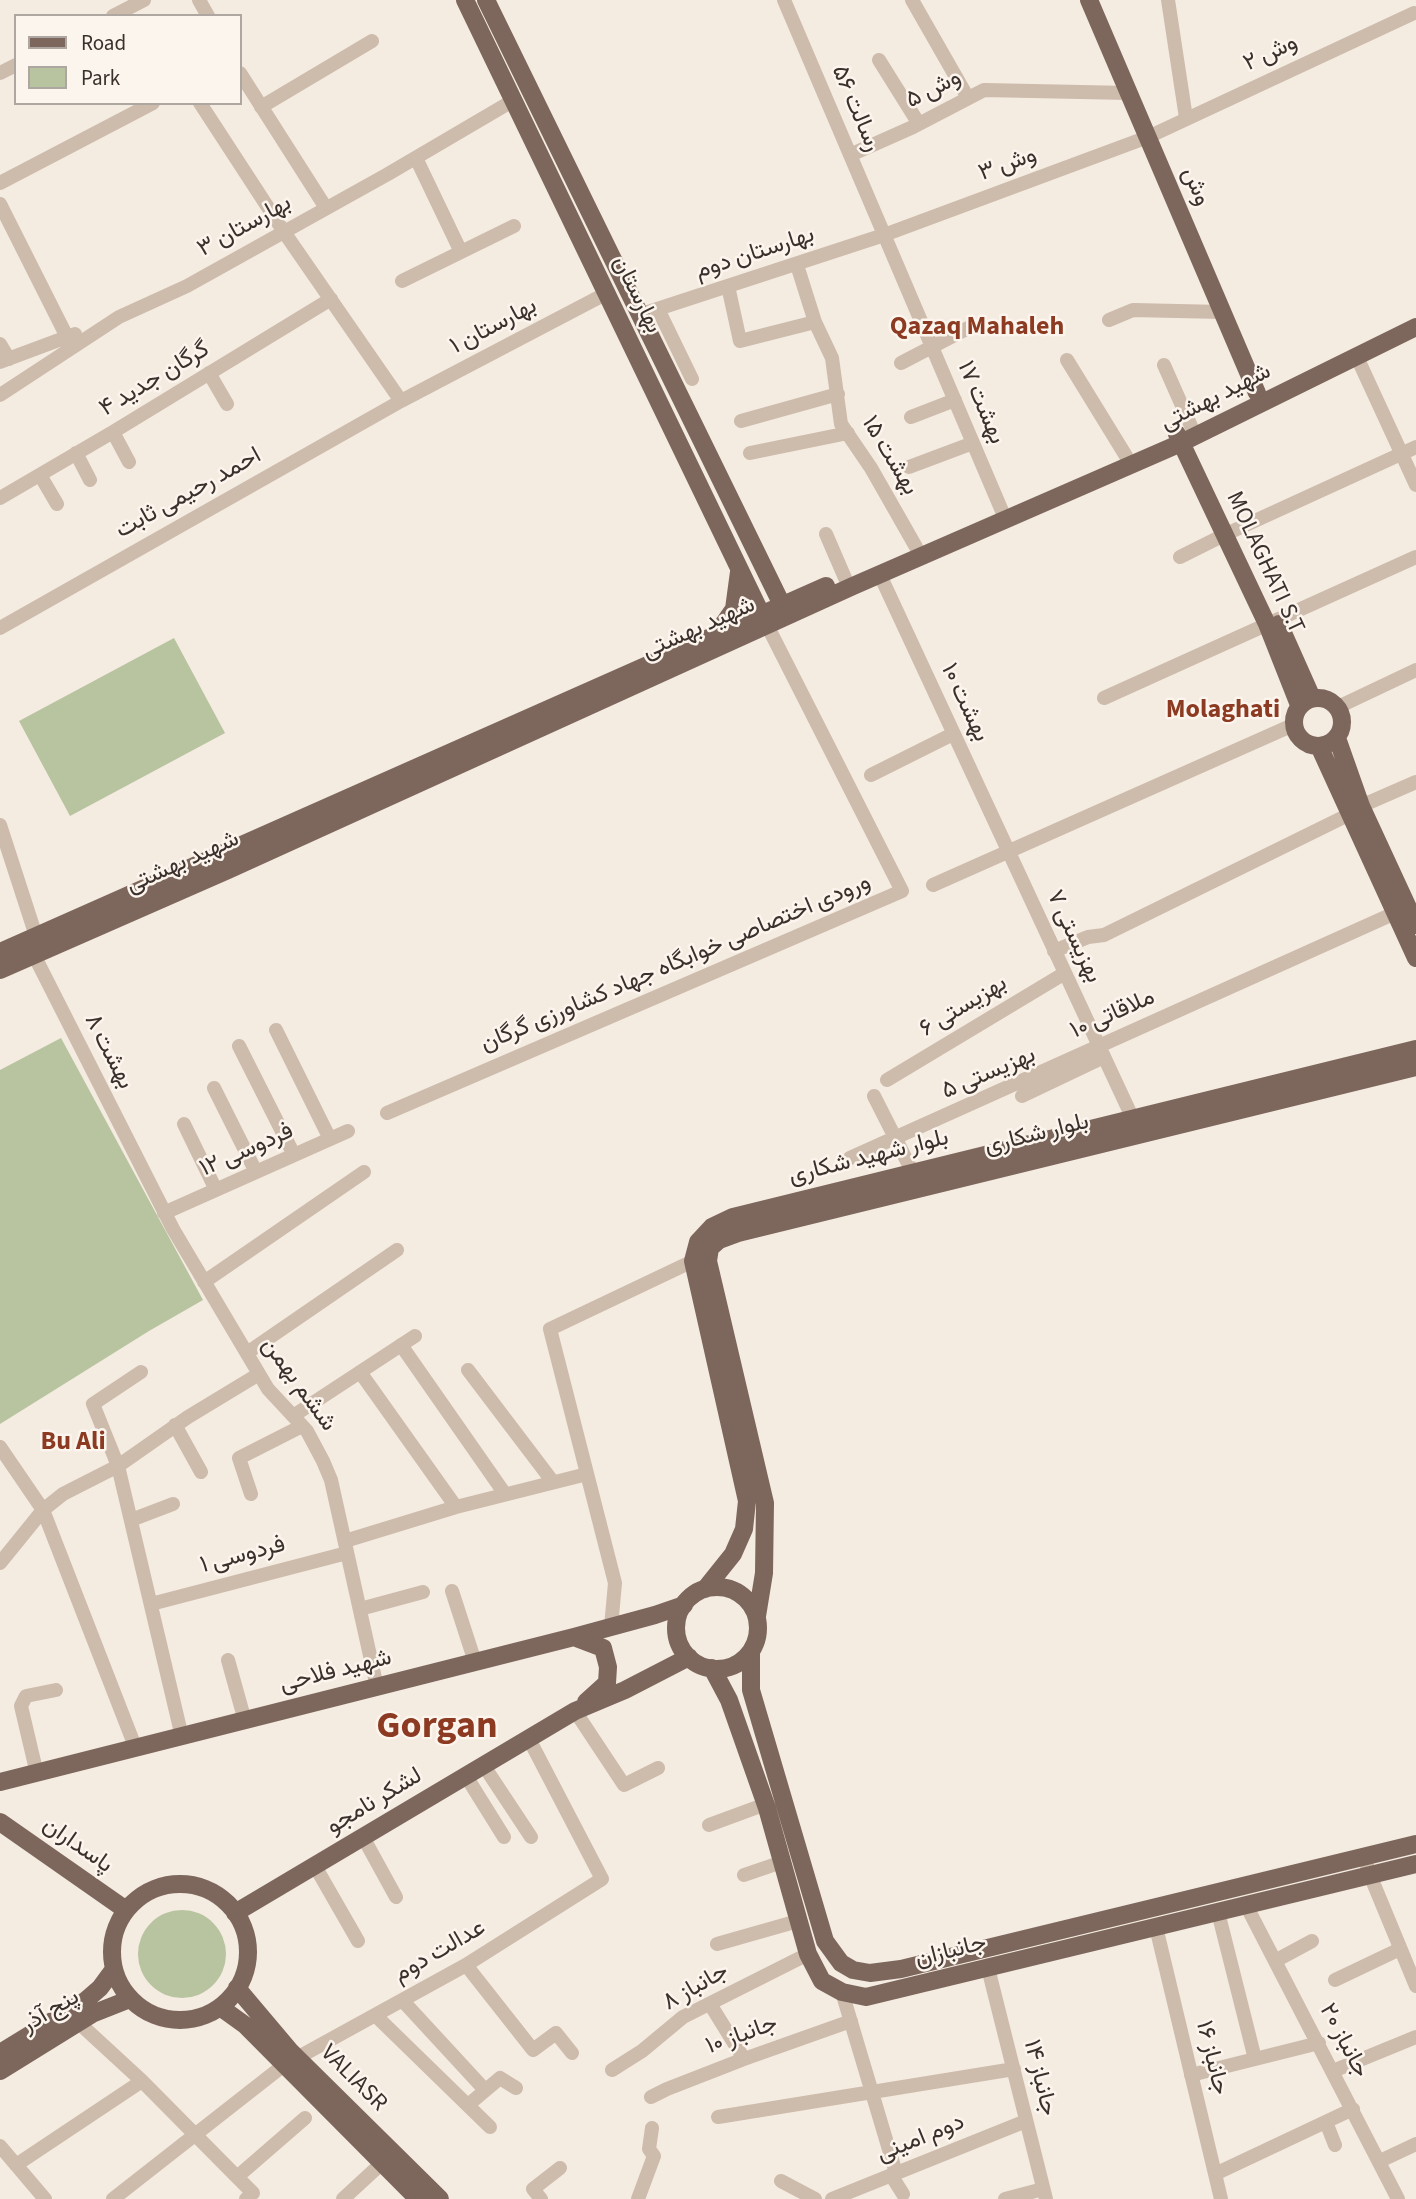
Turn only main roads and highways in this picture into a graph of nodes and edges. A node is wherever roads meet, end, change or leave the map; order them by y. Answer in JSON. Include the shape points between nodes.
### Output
{"nodes":[{"id":1,"x":465,"y":0,"type":"edge"},
{"id":2,"x":485,"y":0,"type":"edge"},
{"id":3,"x":1089,"y":0,"type":"edge"},
{"id":4,"x":1416,"y":314,"type":"edge"},
{"id":5,"x":1416,"y":327,"type":"edge"},
{"id":6,"x":661,"y":358,"type":"junction"},
{"id":7,"x":643,"y":367,"type":"junction"},
{"id":8,"x":1257,"y":393,"type":"junction"},
{"id":9,"x":1185,"y":434,"type":"junction"},
{"id":10,"x":739,"y":568,"type":"junction"},
{"id":11,"x":785,"y":610,"type":"junction"},
{"id":12,"x":764,"y":619,"type":"junction"},
{"id":13,"x":717,"y":633,"type":"junction"},
{"id":14,"x":1306,"y":701,"type":"junction"},
{"id":15,"x":1337,"y":738,"type":"junction"},
{"id":16,"x":1319,"y":746,"type":"junction"},
{"id":17,"x":1356,"y":810,"type":"junction"},
{"id":18,"x":271,"y":841,"type":"junction"},
{"id":19,"x":1409,"y":915,"type":"edge"},
{"id":20,"x":0,"y":952,"type":"edge"},
{"id":21,"x":1416,"y":958,"type":"edge"},
{"id":22,"x":0,"y":970,"type":"edge"},
{"id":23,"x":1416,"y":1049,"type":"edge"},
{"id":24,"x":1416,"y":1068,"type":"edge"},
{"id":25,"x":937,"y":1176,"type":"junction"},
{"id":26,"x":705,"y":1589,"type":"junction"},
{"id":27,"x":684,"y":1605,"type":"junction"},
{"id":28,"x":757,"y":1616,"type":"junction"},
{"id":29,"x":574,"y":1637,"type":"junction"},
{"id":30,"x":751,"y":1651,"type":"junction"},
{"id":31,"x":689,"y":1657,"type":"junction"},
{"id":32,"x":712,"y":1668,"type":"junction"},
{"id":33,"x":575,"y":1711,"type":"junction"},
{"id":34,"x":766,"y":1741,"type":"junction"},
{"id":35,"x":746,"y":1747,"type":"junction"},
{"id":36,"x":1,"y":1783,"type":"edge"},
{"id":37,"x":0,"y":1822,"type":"edge"},
{"id":38,"x":1416,"y":1843,"type":"edge"},
{"id":39,"x":1416,"y":1864,"type":"edge"},
{"id":40,"x":123,"y":1908,"type":"junction"},
{"id":41,"x":240,"y":1910,"type":"junction"},
{"id":42,"x":1056,"y":1931,"type":"junction"},
{"id":43,"x":1061,"y":1950,"type":"junction"},
{"id":44,"x":114,"y":1969,"type":"junction"},
{"id":45,"x":237,"y":1988,"type":"junction"},
{"id":46,"x":130,"y":1999,"type":"junction"},
{"id":47,"x":220,"y":2007,"type":"junction"},
{"id":48,"x":0,"y":2053,"type":"edge"},
{"id":49,"x":290,"y":2062,"type":"junction"},
{"id":50,"x":0,"y":2071,"type":"edge"},
{"id":51,"x":418,"y":2199,"type":"edge"},
{"id":52,"x":440,"y":2199,"type":"edge"}],
"edges":[{"from":1,"to":7,"type":"main road","name":"بهارستان"},
{"from":2,"to":6,"type":"main road","name":"بهارستان"},
{"from":3,"to":8,"type":"main road","name":"وش"},
{"from":4,"to":8,"type":"main road","name":"شهید بهشتی"},
{"from":5,"to":9,"type":"main road","name":"شهید بهشتی"},
{"from":6,"to":7,"type":"main road"},
{"from":6,"to":11,"type":"main road","name":"بهارستان"},
{"from":7,"to":10,"type":"main road","name":"بهارستان"},
{"from":8,"to":9,"type":"main road","name":"شهید بهشتی"},
{"from":9,"to":11,"type":"main road","name":"شهید بهشتی","via":[[880,575]]},
{"from":9,"to":11,"type":"main road","name":"شهید بهشتی","via":[[845,578]]},
{"from":9,"to":14,"type":"main road","name":"MOLAGHATI S.T"},
{"from":10,"to":12,"type":"main road","name":"بهارستان"},
{"from":10,"to":13,"type":"main road","via":[[734,609]]},
{"from":11,"to":12,"type":"main road","name":"شهید بهشتی"},
{"from":12,"to":13,"type":"main road","name":"شهید بهشتی"},
{"from":12,"to":18,"type":"main road","name":"شهید بهشتی"},
{"from":13,"to":18,"type":"main road","name":"شهید بهشتی"},
{"from":14,"to":15,"type":"main road","via":[[1326,698],[1338,707],[1342,720]]},
{"from":14,"to":16,"type":"main road","via":[[1294,713],[1295,732],[1302,741]]},
{"from":15,"to":16,"type":"main road"},
{"from":15,"to":17,"type":"main road"},
{"from":16,"to":17,"type":"main road"},
{"from":17,"to":19,"type":"main road"},
{"from":18,"to":20,"type":"main road","name":"شهید بهشتی"},
{"from":18,"to":22,"type":"main road","name":"شهید بهشتی"},
{"from":19,"to":21,"type":"main road"},
{"from":23,"to":25,"type":"main road","name":"بلوار شهید شکاری","via":[[1133,1119]]},
{"from":24,"to":25,"type":"main road","name":"بلوار شکاری"},
{"from":25,"to":26,"type":"main road","name":"بلوار شهید شکاری","via":[[913,1173],[733,1217],[712,1227],[698,1242],[693,1261],[747,1501],[744,1529],[733,1554]]},
{"from":25,"to":28,"type":"main road","name":"بلوار شکاری","via":[[738,1233],[710,1248],[710,1273],[765,1503],[764,1573]]},
{"from":26,"to":27,"type":"main road"},
{"from":26,"to":28,"type":"main road","via":[[735,1591]]},
{"from":27,"to":29,"type":"main road","name":"شهید فلاحی"},
{"from":27,"to":31,"type":"main road","via":[[677,1629]]},
{"from":28,"to":30,"type":"main road","via":[[758,1633]]},
{"from":29,"to":33,"type":"main road","via":[[603,1648],[608,1667],[607,1683]]},
{"from":29,"to":36,"type":"main road","name":"شهید فلاحی"},
{"from":30,"to":32,"type":"main road","via":[[736,1664]]},
{"from":30,"to":34,"type":"main road","name":"جانبازان","via":[[751,1690]]},
{"from":31,"to":32,"type":"main road"},
{"from":31,"to":33,"type":"main road","name":"لشکر نامجو"},
{"from":32,"to":35,"type":"main road"},
{"from":33,"to":41,"type":"main road","name":"لشکر نامجو"},
{"from":34,"to":35,"type":"main road"},
{"from":34,"to":42,"type":"main road","name":"جانبازان","via":[[825,1941],[841,1963],[870,1973],[891,1970]]},
{"from":35,"to":43,"type":"main road","name":"جانبازان","via":[[808,1954],[822,1981],[842,1992],[866,1997]]},
{"from":37,"to":40,"type":"main road","name":"پاسداران"},
{"from":38,"to":42,"type":"main road","name":"جانبازان"},
{"from":39,"to":43,"type":"main road","name":"جانبازان"},
{"from":40,"to":41,"type":"main road","via":[[143,1895],[176,1885],[209,1891]]},
{"from":40,"to":44,"type":"main road","via":[[112,1948]]},
{"from":41,"to":45,"type":"main road","via":[[248,1955]]},
{"from":42,"to":43,"type":"main road"},
{"from":44,"to":46,"type":"main road"},
{"from":44,"to":48,"type":"main road","name":"پنج آذر","via":[[85,2001]]},
{"from":45,"to":47,"type":"main road"},
{"from":45,"to":49,"type":"main road","name":"VALIASR"},
{"from":46,"to":47,"type":"main road","via":[[168,2019],[201,2017]]},
{"from":46,"to":50,"type":"main road","name":"پنج آذر","via":[[92,2014]]},
{"from":47,"to":49,"type":"main road"},
{"from":49,"to":51,"type":"main road"},
{"from":49,"to":52,"type":"main road","name":"VALIASR"}]}
